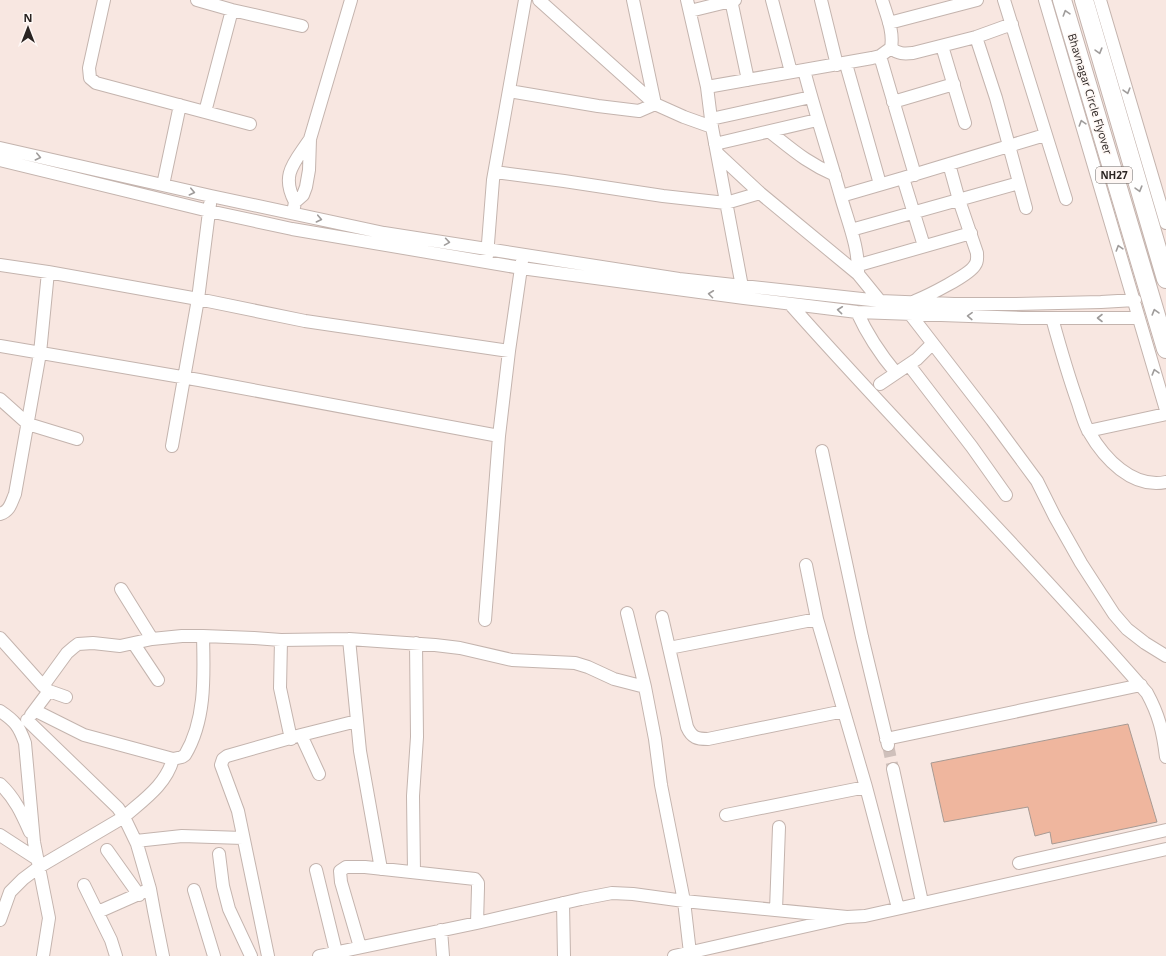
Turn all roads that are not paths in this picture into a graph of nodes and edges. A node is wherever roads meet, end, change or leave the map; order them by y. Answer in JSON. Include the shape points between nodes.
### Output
{"nodes":[{"id":1,"x":104,"y":0,"type":"edge"},
{"id":2,"x":197,"y":0,"type":"edge"},
{"id":3,"x":351,"y":0,"type":"edge"},
{"id":4,"x":525,"y":0,"type":"edge"},
{"id":5,"x":539,"y":0,"type":"edge"},
{"id":6,"x":633,"y":0,"type":"edge"},
{"id":7,"x":733,"y":0,"type":"edge"},
{"id":8,"x":772,"y":0,"type":"edge"},
{"id":9,"x":821,"y":0,"type":"edge"},
{"id":10,"x":882,"y":0,"type":"edge"},
{"id":11,"x":977,"y":0,"type":"edge"},
{"id":12,"x":1004,"y":0,"type":"edge"},
{"id":13,"x":1045,"y":0,"type":"edge"},
{"id":14,"x":1062,"y":0,"type":"edge"},
{"id":15,"x":1084,"y":0,"type":"edge"},
{"id":16,"x":1100,"y":0,"type":"edge"},
{"id":17,"x":689,"y":6,"type":"edge"},
{"id":18,"x":232,"y":10,"type":"junction"},
{"id":19,"x":889,"y":23,"type":"junction"},
{"id":20,"x":1012,"y":24,"type":"junction"},
{"id":21,"x":302,"y":26,"type":"dead end"},
{"id":22,"x":976,"y":37,"type":"junction"},
{"id":23,"x":942,"y":46,"type":"junction"},
{"id":24,"x":891,"y":48,"type":"junction"},
{"id":25,"x":880,"y":56,"type":"junction"},
{"id":26,"x":842,"y":64,"type":"junction"},
{"id":27,"x":804,"y":70,"type":"junction"},
{"id":28,"x":791,"y":72,"type":"junction"},
{"id":29,"x":748,"y":80,"type":"junction"},
{"id":30,"x":954,"y":84,"type":"junction"},
{"id":31,"x":707,"y":87,"type":"junction"},
{"id":32,"x":509,"y":91,"type":"junction"},
{"id":33,"x":811,"y":97,"type":"junction"},
{"id":34,"x":893,"y":102,"type":"junction"},
{"id":35,"x":655,"y":104,"type":"junction"},
{"id":36,"x":180,"y":105,"type":"junction"},
{"id":37,"x":205,"y":112,"type":"junction"},
{"id":38,"x":817,"y":120,"type":"junction"},
{"id":39,"x":711,"y":123,"type":"junction"},
{"id":40,"x":965,"y":123,"type":"dead end"},
{"id":41,"x":250,"y":124,"type":"dead end"},
{"id":42,"x":770,"y":132,"type":"junction"},
{"id":43,"x":1045,"y":135,"type":"junction"},
{"id":44,"x":310,"y":139,"type":"junction"},
{"id":45,"x":1009,"y":145,"type":"junction"},
{"id":46,"x":0,"y":148,"type":"edge"},
{"id":47,"x":716,"y":149,"type":"junction"},
{"id":48,"x":0,"y":160,"type":"edge"},
{"id":49,"x":949,"y":164,"type":"junction"},
{"id":50,"x":495,"y":172,"type":"junction"},
{"id":51,"x":915,"y":174,"type":"junction"},
{"id":52,"x":835,"y":175,"type":"junction"},
{"id":53,"x":903,"y":178,"type":"junction"},
{"id":54,"x":1019,"y":183,"type":"junction"},
{"id":55,"x":880,"y":184,"type":"junction"},
{"id":56,"x":163,"y":185,"type":"junction"},
{"id":57,"x":760,"y":193,"type":"junction"},
{"id":58,"x":211,"y":196,"type":"junction"},
{"id":59,"x":841,"y":196,"type":"junction"},
{"id":60,"x":1066,"y":199,"type":"dead end"},
{"id":61,"x":959,"y":200,"type":"junction"},
{"id":62,"x":726,"y":203,"type":"junction"},
{"id":63,"x":294,"y":207,"type":"junction"},
{"id":64,"x":1026,"y":208,"type":"dead end"},
{"id":65,"x":209,"y":211,"type":"junction"},
{"id":66,"x":914,"y":212,"type":"junction"},
{"id":67,"x":1166,"y":223,"type":"edge"},
{"id":68,"x":852,"y":230,"type":"junction"},
{"id":69,"x":971,"y":233,"type":"junction"},
{"id":70,"x":924,"y":246,"type":"junction"},
{"id":71,"x":487,"y":248,"type":"junction"},
{"id":72,"x":523,"y":254,"type":"junction"},
{"id":73,"x":486,"y":263,"type":"junction"},
{"id":74,"x":0,"y":265,"type":"edge"},
{"id":75,"x":521,"y":268,"type":"junction"},
{"id":76,"x":858,"y":269,"type":"junction"},
{"id":77,"x":48,"y":272,"type":"junction"},
{"id":78,"x":1166,"y":279,"type":"edge"},
{"id":79,"x":742,"y":286,"type":"junction"},
{"id":80,"x":744,"y":298,"type":"junction"},
{"id":81,"x":198,"y":299,"type":"junction"},
{"id":82,"x":1135,"y":300,"type":"junction"},
{"id":83,"x":880,"y":301,"type":"junction"},
{"id":84,"x":913,"y":302,"type":"junction"},
{"id":85,"x":790,"y":304,"type":"junction"},
{"id":86,"x":857,"y":312,"type":"junction"},
{"id":87,"x":910,"y":314,"type":"junction"},
{"id":88,"x":1052,"y":318,"type":"junction"},
{"id":89,"x":1139,"y":318,"type":"junction"},
{"id":90,"x":932,"y":344,"type":"junction"},
{"id":91,"x":0,"y":346,"type":"edge"},
{"id":92,"x":1166,"y":350,"type":"edge"},
{"id":93,"x":509,"y":351,"type":"junction"},
{"id":94,"x":40,"y":353,"type":"junction"},
{"id":95,"x":908,"y":365,"type":"junction"},
{"id":96,"x":896,"y":373,"type":"junction"},
{"id":97,"x":184,"y":378,"type":"junction"},
{"id":98,"x":880,"y":384,"type":"dead end"},
{"id":99,"x":0,"y":399,"type":"edge"},
{"id":100,"x":1166,"y":410,"type":"edge"},
{"id":101,"x":1166,"y":414,"type":"edge"},
{"id":102,"x":28,"y":424,"type":"junction"},
{"id":103,"x":1088,"y":431,"type":"junction"},
{"id":104,"x":499,"y":436,"type":"junction"},
{"id":105,"x":78,"y":438,"type":"dead end"},
{"id":106,"x":172,"y":446,"type":"dead end"},
{"id":107,"x":822,"y":452,"type":"dead end"},
{"id":108,"x":1166,"y":482,"type":"edge"},
{"id":109,"x":1006,"y":495,"type":"dead end"},
{"id":110,"x":0,"y":514,"type":"edge"},
{"id":111,"x":806,"y":565,"type":"dead end"},
{"id":112,"x":121,"y":589,"type":"dead end"},
{"id":113,"x":627,"y":613,"type":"dead end"},
{"id":114,"x":662,"y":617,"type":"dead end"},
{"id":115,"x":818,"y":619,"type":"junction"},
{"id":116,"x":485,"y":620,"type":"dead end"},
{"id":117,"x":203,"y":636,"type":"junction"},
{"id":118,"x":0,"y":638,"type":"edge"},
{"id":119,"x":349,"y":639,"type":"junction"},
{"id":120,"x":152,"y":640,"type":"junction"},
{"id":121,"x":281,"y":640,"type":"junction"},
{"id":122,"x":416,"y":643,"type":"junction"},
{"id":123,"x":134,"y":644,"type":"junction"},
{"id":124,"x":669,"y":648,"type":"junction"},
{"id":125,"x":1166,"y":656,"type":"edge"},
{"id":126,"x":158,"y":680,"type":"dead end"},
{"id":127,"x":1141,"y":685,"type":"junction"},
{"id":128,"x":645,"y":687,"type":"junction"},
{"id":129,"x":46,"y":688,"type":"junction"},
{"id":130,"x":66,"y":697,"type":"dead end"},
{"id":131,"x":36,"y":710,"type":"junction"},
{"id":132,"x":844,"y":710,"type":"junction"},
{"id":133,"x":0,"y":711,"type":"edge"},
{"id":134,"x":357,"y":721,"type":"junction"},
{"id":135,"x":23,"y":724,"type":"junction"},
{"id":136,"x":296,"y":737,"type":"junction"},
{"id":137,"x":1166,"y":757,"type":"edge"},
{"id":138,"x":173,"y":759,"type":"junction"},
{"id":139,"x":893,"y":769,"type":"tunnel mouth"},
{"id":140,"x":319,"y":774,"type":"dead end"},
{"id":141,"x":0,"y":784,"type":"edge"},
{"id":142,"x":866,"y":787,"type":"junction"},
{"id":143,"x":726,"y":815,"type":"dead end"},
{"id":144,"x":124,"y":817,"type":"junction"},
{"id":145,"x":779,"y":827,"type":"dead end"},
{"id":146,"x":1166,"y":830,"type":"edge"},
{"id":147,"x":0,"y":835,"type":"edge"},
{"id":148,"x":243,"y":838,"type":"junction"},
{"id":149,"x":136,"y":841,"type":"junction"},
{"id":150,"x":34,"y":842,"type":"junction"},
{"id":151,"x":107,"y":850,"type":"dead end"},
{"id":152,"x":1166,"y":850,"type":"edge"},
{"id":153,"x":219,"y":854,"type":"dead end"},
{"id":154,"x":38,"y":863,"type":"junction"},
{"id":155,"x":1019,"y":863,"type":"dead end"},
{"id":156,"x":381,"y":869,"type":"junction"},
{"id":157,"x":316,"y":870,"type":"dead end"},
{"id":158,"x":414,"y":872,"type":"junction"},
{"id":159,"x":84,"y":885,"type":"dead end"},
{"id":160,"x":150,"y":889,"type":"junction"},
{"id":161,"x":194,"y":890,"type":"dead end"},
{"id":162,"x":139,"y":895,"type":"junction"},
{"id":163,"x":684,"y":901,"type":"junction"},
{"id":164,"x":922,"y":902,"type":"junction"},
{"id":165,"x":563,"y":903,"type":"junction"},
{"id":166,"x":898,"y":908,"type":"junction"},
{"id":167,"x":776,"y":910,"type":"junction"},
{"id":168,"x":98,"y":912,"type":"junction"},
{"id":169,"x":847,"y":917,"type":"junction"},
{"id":170,"x":0,"y":920,"type":"edge"},
{"id":171,"x":477,"y":923,"type":"junction"},
{"id":172,"x":441,"y":930,"type":"junction"},
{"id":173,"x":360,"y":947,"type":"junction"},
{"id":174,"x":336,"y":952,"type":"junction"},
{"id":175,"x":690,"y":953,"type":"junction"},
{"id":176,"x":43,"y":956,"type":"edge"},
{"id":177,"x":116,"y":956,"type":"edge"},
{"id":178,"x":163,"y":956,"type":"edge"},
{"id":179,"x":214,"y":956,"type":"edge"},
{"id":180,"x":251,"y":956,"type":"edge"},
{"id":181,"x":268,"y":956,"type":"edge"},
{"id":182,"x":319,"y":956,"type":"edge"},
{"id":183,"x":443,"y":956,"type":"edge"},
{"id":184,"x":564,"y":956,"type":"edge"},
{"id":185,"x":674,"y":956,"type":"edge"}],
"edges":[{"from":1,"to":36,"type":"street","via":[[89,68],[90,78],[96,83]]},
{"from":2,"to":18,"type":"street"},
{"from":3,"to":44,"type":"street"},
{"from":4,"to":32,"type":"street"},
{"from":5,"to":35,"type":"street"},
{"from":6,"to":35,"type":"street"},
{"from":7,"to":17,"type":"street"},
{"from":7,"to":29,"type":"street"},
{"from":8,"to":28,"type":"street"},
{"from":9,"to":26,"type":"street"},
{"from":10,"to":19,"type":"street"},
{"from":11,"to":19,"type":"street"},
{"from":12,"to":20,"type":"street"},
{"from":82,"to":13,"type":"street","one_way":true},
{"from":92,"to":14,"type":"highway","name":"Bhavnagar Circle Flyover","number":"NH27","one_way":true},
{"from":15,"to":78,"type":"highway","name":"Bhavnagar Circle Flyover","number":"NH27","one_way":true},
{"from":16,"to":67,"type":"street","one_way":true},
{"from":17,"to":31,"type":"street"},
{"from":18,"to":21,"type":"street"},
{"from":18,"to":37,"type":"street"},
{"from":19,"to":24,"type":"street","via":[[892,33]]},
{"from":20,"to":22,"type":"street"},
{"from":20,"to":43,"type":"street"},
{"from":22,"to":23,"type":"street"},
{"from":22,"to":45,"type":"street"},
{"from":23,"to":24,"type":"street","via":[[904,54]]},
{"from":23,"to":30,"type":"street"},
{"from":24,"to":25,"type":"street"},
{"from":25,"to":26,"type":"street"},
{"from":25,"to":34,"type":"street"},
{"from":26,"to":27,"type":"street"},
{"from":26,"to":55,"type":"street"},
{"from":27,"to":28,"type":"street"},
{"from":27,"to":33,"type":"street"},
{"from":28,"to":29,"type":"street"},
{"from":29,"to":31,"type":"street"},
{"from":30,"to":34,"type":"street"},
{"from":30,"to":40,"type":"street"},
{"from":31,"to":39,"type":"street"},
{"from":32,"to":35,"type":"street","via":[[639,111]]},
{"from":32,"to":50,"type":"street"},
{"from":33,"to":38,"type":"street"},
{"from":33,"to":39,"type":"street"},
{"from":34,"to":51,"type":"street"},
{"from":35,"to":39,"type":"street","via":[[684,117]]},
{"from":36,"to":37,"type":"street"},
{"from":36,"to":56,"type":"street"},
{"from":37,"to":41,"type":"street"},
{"from":38,"to":42,"type":"street"},
{"from":38,"to":52,"type":"street"},
{"from":39,"to":47,"type":"street"},
{"from":42,"to":47,"type":"street"},
{"from":42,"to":52,"type":"street","via":[[804,159]]},
{"from":43,"to":45,"type":"street"},
{"from":43,"to":60,"type":"street"},
{"from":44,"to":63,"type":"street","via":[[306,187]]},
{"from":44,"to":63,"type":"street","via":[[289,172],[288,182]]},
{"from":45,"to":49,"type":"street"},
{"from":45,"to":54,"type":"street"},
{"from":46,"to":56,"type":"street","one_way":true},
{"from":47,"to":57,"type":"street"},
{"from":47,"to":62,"type":"street"},
{"from":48,"to":65,"type":"street"},
{"from":49,"to":51,"type":"street"},
{"from":49,"to":61,"type":"street"},
{"from":50,"to":62,"type":"street"},
{"from":50,"to":71,"type":"street"},
{"from":51,"to":53,"type":"street"},
{"from":52,"to":59,"type":"street"},
{"from":53,"to":55,"type":"street"},
{"from":53,"to":66,"type":"street"},
{"from":54,"to":61,"type":"street"},
{"from":54,"to":64,"type":"street"},
{"from":55,"to":59,"type":"street"},
{"from":56,"to":58,"type":"street","one_way":true},
{"from":57,"to":62,"type":"street"},
{"from":57,"to":76,"type":"street"},
{"from":58,"to":63,"type":"street"},
{"from":58,"to":65,"type":"street"},
{"from":59,"to":68,"type":"street"},
{"from":61,"to":66,"type":"street"},
{"from":61,"to":69,"type":"street"},
{"from":62,"to":79,"type":"street"},
{"from":63,"to":71,"type":"street","one_way":true,"via":[[384,233]]},
{"from":65,"to":73,"type":"street","via":[[292,229]]},
{"from":65,"to":81,"type":"street"},
{"from":66,"to":68,"type":"street"},
{"from":66,"to":70,"type":"street"},
{"from":68,"to":76,"type":"street"},
{"from":69,"to":70,"type":"street"},
{"from":69,"to":84,"type":"street","via":[[978,253],[975,267]]},
{"from":70,"to":76,"type":"street"},
{"from":71,"to":72,"type":"street"},
{"from":71,"to":73,"type":"street"},
{"from":72,"to":75,"type":"street"},
{"from":72,"to":79,"type":"street","via":[[679,279]]},
{"from":73,"to":75,"type":"street"},
{"from":74,"to":77,"type":"street"},
{"from":80,"to":75,"type":"street","one_way":true},
{"from":75,"to":93,"type":"street"},
{"from":76,"to":83,"type":"street"},
{"from":77,"to":81,"type":"street"},
{"from":77,"to":94,"type":"street"},
{"from":79,"to":80,"type":"street"},
{"from":79,"to":83,"type":"street"},
{"from":80,"to":85,"type":"street"},
{"from":81,"to":93,"type":"street","via":[[305,321]]},
{"from":81,"to":97,"type":"street"},
{"from":82,"to":84,"type":"street","via":[[1013,304]]},
{"from":82,"to":89,"type":"street"},
{"from":83,"to":84,"type":"street"},
{"from":86,"to":85,"type":"street","one_way":true},
{"from":85,"to":127,"type":"street"},
{"from":86,"to":87,"type":"street"},
{"from":86,"to":96,"type":"street","via":[[866,332]]},
{"from":88,"to":87,"type":"street","one_way":true},
{"from":87,"to":90,"type":"street"},
{"from":89,"to":88,"type":"street","one_way":true},
{"from":88,"to":103,"type":"street","via":[[1068,376]]},
{"from":100,"to":89,"type":"street","one_way":true},
{"from":90,"to":95,"type":"street"},
{"from":90,"to":125,"type":"street","via":[[1037,481],[1081,563],[1114,614],[1145,643]]},
{"from":91,"to":94,"type":"street"},
{"from":93,"to":104,"type":"street"},
{"from":94,"to":97,"type":"street"},
{"from":94,"to":102,"type":"street"},
{"from":95,"to":96,"type":"street"},
{"from":95,"to":109,"type":"street"},
{"from":96,"to":98,"type":"street"},
{"from":97,"to":104,"type":"street"},
{"from":97,"to":106,"type":"street"},
{"from":99,"to":102,"type":"street"},
{"from":101,"to":103,"type":"street"},
{"from":102,"to":105,"type":"street"},
{"from":102,"to":110,"type":"street","via":[[15,494],[10,507]]},
{"from":103,"to":108,"type":"street","via":[[1121,471],[1139,480]]},
{"from":104,"to":116,"type":"street"},
{"from":107,"to":127,"type":"street","via":[[887,742]]},
{"from":111,"to":115,"type":"street"},
{"from":112,"to":120,"type":"street"},
{"from":113,"to":128,"type":"street"},
{"from":114,"to":124,"type":"street"},
{"from":115,"to":124,"type":"street"},
{"from":115,"to":132,"type":"street"},
{"from":117,"to":120,"type":"street"},
{"from":117,"to":121,"type":"street"},
{"from":117,"to":138,"type":"street","via":[[204,672],[200,716],[185,755]]},
{"from":118,"to":129,"type":"street"},
{"from":119,"to":121,"type":"street"},
{"from":119,"to":122,"type":"street"},
{"from":119,"to":134,"type":"street"},
{"from":120,"to":123,"type":"street"},
{"from":121,"to":136,"type":"street","via":[[280,688]]},
{"from":122,"to":128,"type":"street","via":[[460,648],[512,660],[574,663],[614,679]]},
{"from":122,"to":158,"type":"street"},
{"from":123,"to":126,"type":"street"},
{"from":123,"to":129,"type":"street","via":[[78,644],[68,654]]},
{"from":124,"to":132,"type":"street","via":[[687,727],[690,734],[698,739]]},
{"from":127,"to":137,"type":"street","via":[[1157,712]]},
{"from":128,"to":163,"type":"street"},
{"from":129,"to":130,"type":"street"},
{"from":129,"to":131,"type":"street"},
{"from":131,"to":135,"type":"street"},
{"from":131,"to":138,"type":"street","via":[[84,735]]},
{"from":132,"to":142,"type":"street"},
{"from":133,"to":135,"type":"street"},
{"from":134,"to":136,"type":"street"},
{"from":134,"to":156,"type":"street"},
{"from":135,"to":144,"type":"street","via":[[108,798]]},
{"from":135,"to":150,"type":"street"},
{"from":136,"to":140,"type":"street"},
{"from":136,"to":148,"type":"street","via":[[227,756],[222,762],[222,770],[238,811]]},
{"from":138,"to":144,"type":"street","via":[[171,769],[160,785]]},
{"from":139,"to":164,"type":"street"},
{"from":141,"to":150,"type":"street","via":[[19,806]]},
{"from":142,"to":143,"type":"street"},
{"from":142,"to":166,"type":"street"},
{"from":144,"to":149,"type":"street"},
{"from":144,"to":154,"type":"street"},
{"from":145,"to":167,"type":"street"},
{"from":146,"to":155,"type":"street"},
{"from":147,"to":154,"type":"street"},
{"from":148,"to":149,"type":"street","via":[[182,836]]},
{"from":148,"to":181,"type":"street"},
{"from":149,"to":160,"type":"street"},
{"from":150,"to":154,"type":"street"},
{"from":151,"to":162,"type":"street"},
{"from":152,"to":164,"type":"street"},
{"from":153,"to":180,"type":"street","via":[[229,909]]},
{"from":154,"to":170,"type":"street","via":[[10,892]]},
{"from":154,"to":176,"type":"street","via":[[49,918]]},
{"from":156,"to":158,"type":"street"},
{"from":156,"to":173,"type":"street","via":[[352,866],[340,871]]},
{"from":157,"to":174,"type":"street"},
{"from":158,"to":171,"type":"street","via":[[475,879],[478,883]]},
{"from":159,"to":168,"type":"street"},
{"from":160,"to":162,"type":"street"},
{"from":160,"to":178,"type":"street"},
{"from":161,"to":179,"type":"street"},
{"from":162,"to":168,"type":"street"},
{"from":163,"to":165,"type":"street","via":[[612,893]]},
{"from":163,"to":167,"type":"street"},
{"from":163,"to":175,"type":"street"},
{"from":164,"to":166,"type":"street"},
{"from":165,"to":171,"type":"street"},
{"from":165,"to":184,"type":"street"},
{"from":166,"to":169,"type":"street","via":[[865,916]]},
{"from":167,"to":169,"type":"street"},
{"from":168,"to":177,"type":"street"},
{"from":169,"to":175,"type":"street"},
{"from":171,"to":172,"type":"street"},
{"from":172,"to":173,"type":"street"},
{"from":172,"to":183,"type":"street"},
{"from":173,"to":174,"type":"street"},
{"from":174,"to":182,"type":"street"},
{"from":175,"to":185,"type":"street"}]}
